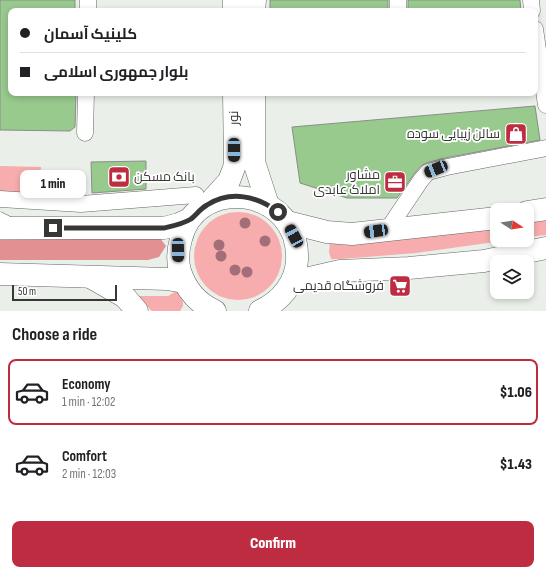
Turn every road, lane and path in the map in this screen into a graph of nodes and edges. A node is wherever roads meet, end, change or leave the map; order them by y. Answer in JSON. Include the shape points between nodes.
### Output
{"nodes":[{"id":1,"x":538,"y":49,"type":"edge"},
{"id":2,"x":86,"y":96,"type":"edge"},
{"id":3,"x":234,"y":96,"type":"edge"},
{"id":4,"x":254,"y":96,"type":"edge"},
{"id":5,"x":546,"y":105,"type":"edge"},
{"id":6,"x":85,"y":133,"type":"dead end"},
{"id":7,"x":546,"y":148,"type":"edge"},
{"id":8,"x":0,"y":199,"type":"edge"},
{"id":9,"x":202,"y":200,"type":"junction"},
{"id":10,"x":268,"y":205,"type":"junction"},
{"id":11,"x":546,"y":209,"type":"edge"},
{"id":12,"x":534,"y":211,"type":"edge"},
{"id":13,"x":0,"y":216,"type":"edge"},
{"id":14,"x":190,"y":219,"type":"junction"},
{"id":15,"x":490,"y":219,"type":"edge"},
{"id":16,"x":287,"y":222,"type":"junction"},
{"id":17,"x":11,"y":228,"type":"edge"},
{"id":18,"x":388,"y":229,"type":"junction"},
{"id":19,"x":546,"y":248,"type":"edge"},
{"id":20,"x":0,"y":274,"type":"edge"},
{"id":21,"x":91,"y":277,"type":"junction"},
{"id":22,"x":292,"y":282,"type":"junction"},
{"id":23,"x":187,"y":296,"type":"edge"},
{"id":24,"x":136,"y":311,"type":"edge"},
{"id":25,"x":215,"y":311,"type":"edge"},
{"id":26,"x":260,"y":311,"type":"edge"}],
"edges":[{"from":1,"to":5,"type":"street"},
{"from":2,"to":6,"type":"street"},
{"from":3,"to":9,"type":"main road","name":"نور","via":[[234,165],[229,181]]},
{"from":4,"to":10,"type":"main road","name":"نور","via":[[254,162]]},
{"from":7,"to":18,"type":"street","via":[[428,172]]},
{"from":8,"to":9,"type":"street","via":[[81,204]]},
{"from":9,"to":10,"type":"main road","via":[[238,196],[254,198]]},
{"from":9,"to":14,"type":"main road","name":"نور"},
{"from":10,"to":16,"type":"main road"},
{"from":11,"to":12,"type":"main road"},
{"from":13,"to":17,"type":"lane"},
{"from":14,"to":17,"type":"main road","via":[[164,228]]},
{"from":14,"to":23,"type":"main road","via":[[182,233],[178,250],[179,266]]},
{"from":15,"to":18,"type":"main road"},
{"from":16,"to":18,"type":"main road","via":[[327,232],[352,234]]},
{"from":16,"to":22,"type":"main road","via":[[294,236],[297,251]]},
{"from":19,"to":22,"type":"main road","via":[[484,261],[340,271]]},
{"from":20,"to":21,"type":"main road"},
{"from":21,"to":23,"type":"main road","via":[[167,279]]},
{"from":21,"to":24,"type":"main road","via":[[125,297]]},
{"from":22,"to":26,"type":"main road","via":[[270,307]]},
{"from":23,"to":25,"type":"main road"}]}
